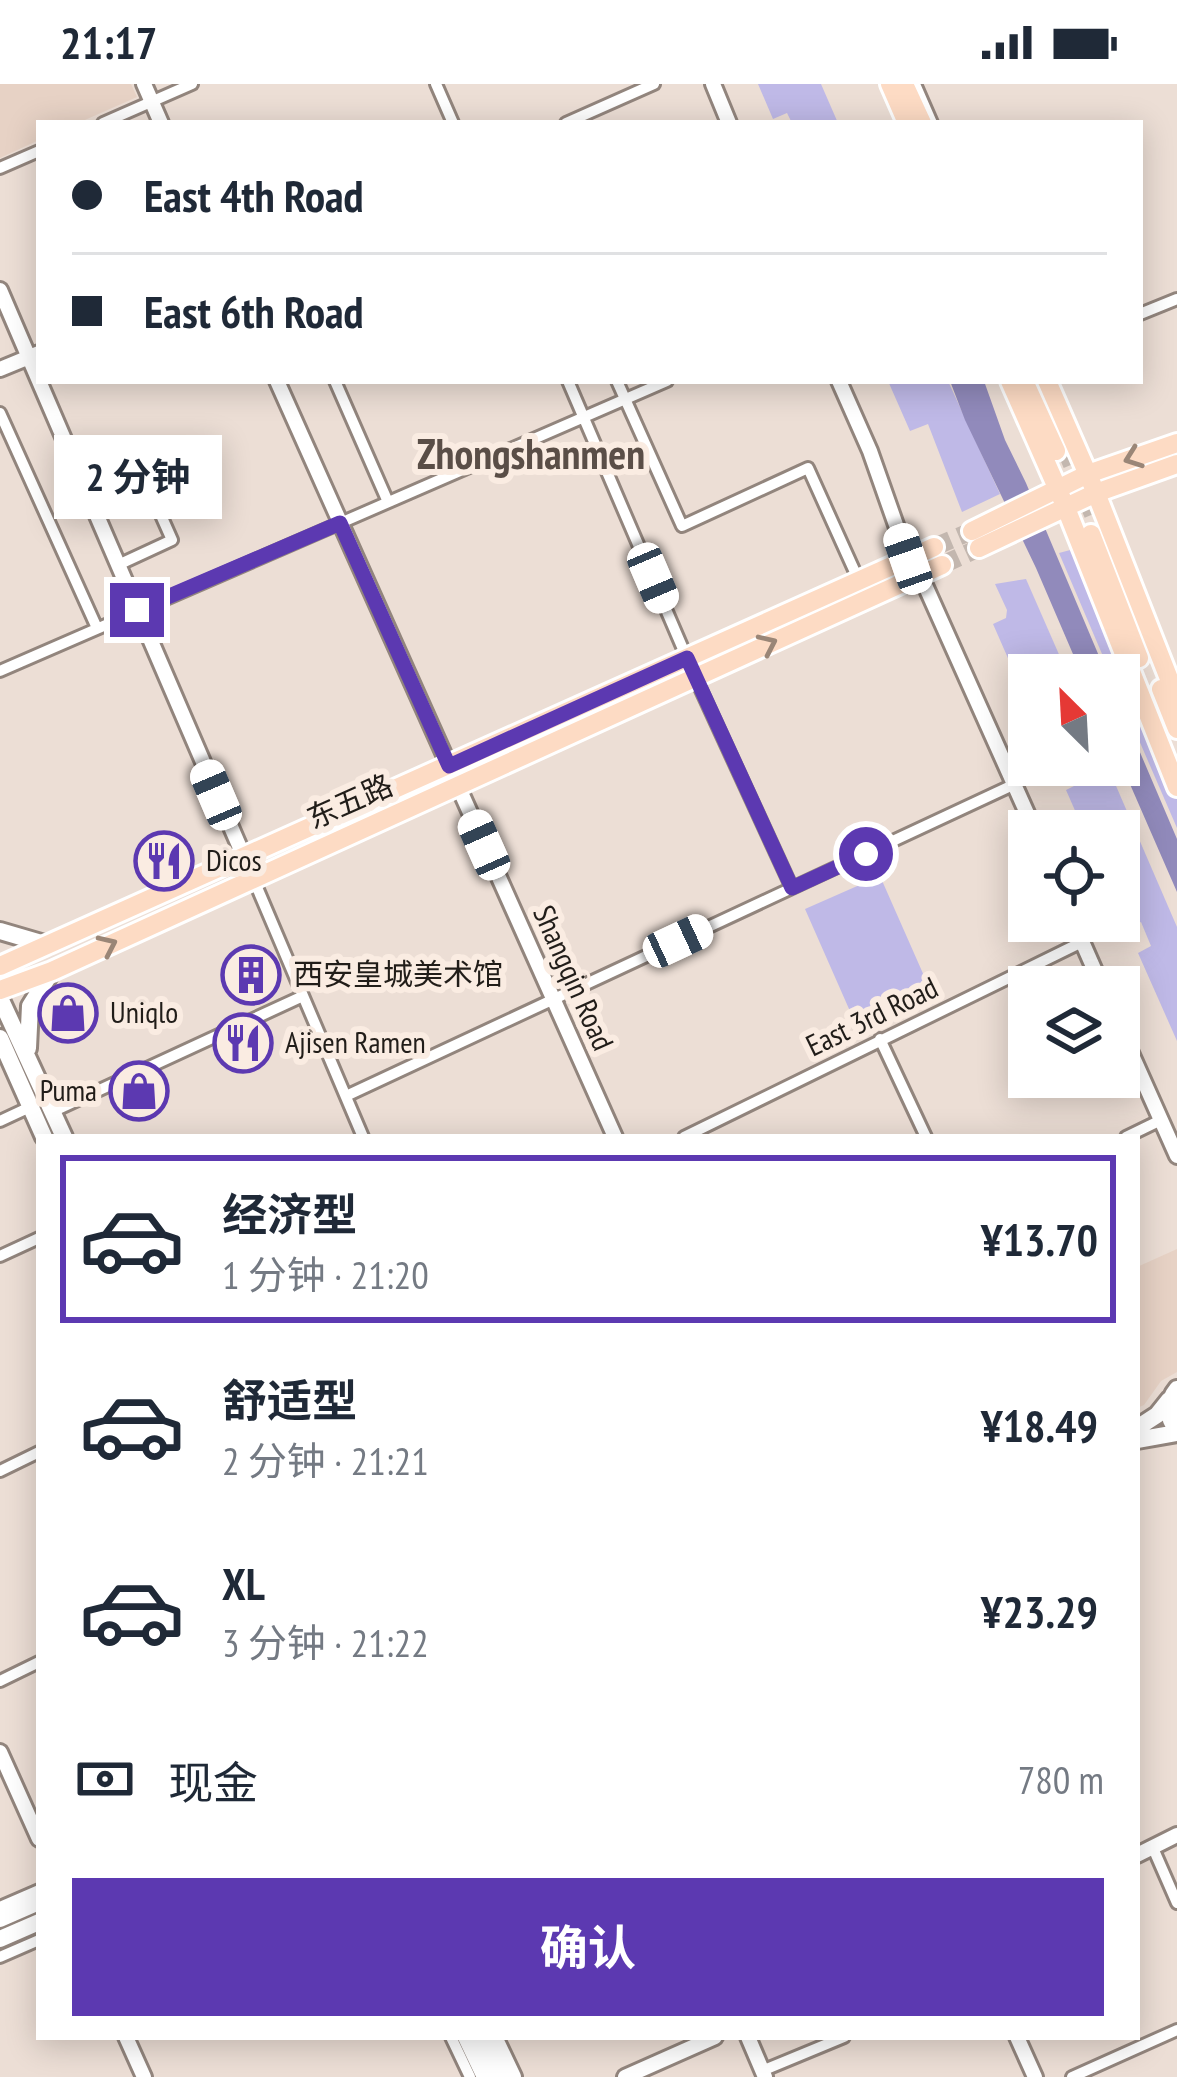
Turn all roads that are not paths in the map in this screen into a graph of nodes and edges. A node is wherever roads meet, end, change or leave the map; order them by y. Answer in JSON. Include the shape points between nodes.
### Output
{"nodes":[{"id":1,"x":144,"y":84,"type":"edge"},
{"id":2,"x":192,"y":84,"type":"edge"},
{"id":3,"x":436,"y":84,"type":"edge"},
{"id":4,"x":654,"y":84,"type":"edge"},
{"id":5,"x":712,"y":84,"type":"edge"},
{"id":6,"x":890,"y":84,"type":"edge"},
{"id":7,"x":904,"y":84,"type":"edge"},
{"id":8,"x":915,"y":84,"type":"edge"},
{"id":9,"x":152,"y":102,"type":"junction"},
{"id":10,"x":110,"y":120,"type":"edge"},
{"id":11,"x":160,"y":120,"type":"edge"},
{"id":12,"x":452,"y":120,"type":"edge"},
{"id":13,"x":573,"y":120,"type":"edge"},
{"id":14,"x":728,"y":120,"type":"edge"},
{"id":15,"x":919,"y":120,"type":"edge"},
{"id":16,"x":920,"y":120,"type":"edge"},
{"id":17,"x":921,"y":120,"type":"edge"},
{"id":18,"x":36,"y":152,"type":"edge"},
{"id":19,"x":0,"y":169,"type":"edge"},
{"id":20,"x":0,"y":290,"type":"edge"},
{"id":21,"x":1177,"y":299,"type":"edge"},
{"id":22,"x":1143,"y":313,"type":"edge"},
{"id":23,"x":34,"y":355,"type":"edge"},
{"id":24,"x":0,"y":369,"type":"edge"},
{"id":25,"x":40,"y":384,"type":"edge"},
{"id":26,"x":278,"y":384,"type":"edge"},
{"id":27,"x":336,"y":384,"type":"edge"},
{"id":28,"x":569,"y":384,"type":"edge"},
{"id":29,"x":618,"y":384,"type":"edge"},
{"id":30,"x":660,"y":384,"type":"edge"},
{"id":31,"x":840,"y":384,"type":"edge"},
{"id":32,"x":1011,"y":384,"type":"edge"},
{"id":33,"x":1026,"y":384,"type":"edge"},
{"id":34,"x":1037,"y":384,"type":"edge"},
{"id":35,"x":1048,"y":384,"type":"edge"},
{"id":36,"x":625,"y":399,"type":"junction"},
{"id":37,"x":0,"y":413,"type":"edge"},
{"id":38,"x":584,"y":417,"type":"junction"},
{"id":39,"x":1177,"y":442,"type":"edge"},
{"id":40,"x":129,"y":443,"type":"dead end"},
{"id":41,"x":1177,"y":464,"type":"edge"},
{"id":42,"x":1092,"y":484,"type":"junction"},
{"id":43,"x":388,"y":502,"type":"junction"},
{"id":44,"x":1054,"y":504,"type":"junction"},
{"id":45,"x":340,"y":523,"type":"junction"},
{"id":46,"x":983,"y":536,"type":"tunnel mouth"},
{"id":47,"x":938,"y":556,"type":"tunnel mouth"},
{"id":48,"x":118,"y":565,"type":"junction"},
{"id":49,"x":914,"y":566,"type":"junction"},
{"id":50,"x":859,"y":581,"type":"junction"},
{"id":51,"x":137,"y":610,"type":"junction"},
{"id":52,"x":97,"y":628,"type":"junction"},
{"id":53,"x":691,"y":668,"type":"junction"},
{"id":54,"x":0,"y":671,"type":"edge"},
{"id":55,"x":1177,"y":699,"type":"edge"},
{"id":56,"x":1177,"y":729,"type":"edge"},
{"id":57,"x":1177,"y":758,"type":"edge"},
{"id":58,"x":449,"y":766,"type":"junction"},
{"id":59,"x":1008,"y":769,"type":"edge"},
{"id":60,"x":1011,"y":786,"type":"edge"},
{"id":61,"x":458,"y":787,"type":"junction"},
{"id":62,"x":1177,"y":787,"type":"edge"},
{"id":63,"x":243,"y":857,"type":"junction"},
{"id":64,"x":253,"y":878,"type":"junction"},
{"id":65,"x":792,"y":888,"type":"junction"},
{"id":66,"x":0,"y":931,"type":"edge"},
{"id":67,"x":1082,"y":942,"type":"joint"},
{"id":68,"x":48,"y":945,"type":"junction"},
{"id":69,"x":0,"y":966,"type":"edge"},
{"id":70,"x":1093,"y":966,"type":"edge"},
{"id":71,"x":52,"y":971,"type":"junction"},
{"id":72,"x":0,"y":994,"type":"edge"},
{"id":73,"x":303,"y":996,"type":"junction"},
{"id":74,"x":553,"y":999,"type":"junction"},
{"id":75,"x":0,"y":1038,"type":"edge"},
{"id":76,"x":880,"y":1040,"type":"junction"},
{"id":77,"x":13,"y":1058,"type":"edge"},
{"id":78,"x":1140,"y":1073,"type":"edge"},
{"id":79,"x":346,"y":1096,"type":"junction"},
{"id":80,"x":30,"y":1107,"type":"junction"},
{"id":81,"x":54,"y":1111,"type":"junction"},
{"id":82,"x":1161,"y":1120,"type":"junction"},
{"id":83,"x":0,"y":1121,"type":"edge"},
{"id":84,"x":43,"y":1134,"type":"edge"},
{"id":85,"x":66,"y":1134,"type":"edge"},
{"id":86,"x":362,"y":1134,"type":"edge"},
{"id":87,"x":614,"y":1134,"type":"edge"},
{"id":88,"x":690,"y":1134,"type":"edge"},
{"id":89,"x":925,"y":1134,"type":"edge"},
{"id":90,"x":1132,"y":1134,"type":"edge"},
{"id":91,"x":1177,"y":1156,"type":"edge"},
{"id":92,"x":36,"y":1239,"type":"edge"},
{"id":93,"x":0,"y":1256,"type":"edge"},
{"id":94,"x":1173,"y":1394,"type":"edge"},
{"id":95,"x":1140,"y":1427,"type":"edge"},
{"id":96,"x":1177,"y":1431,"type":"edge"},
{"id":97,"x":1140,"y":1439,"type":"edge"},
{"id":98,"x":36,"y":1453,"type":"edge"},
{"id":99,"x":0,"y":1471,"type":"edge"},
{"id":100,"x":36,"y":1663,"type":"edge"},
{"id":101,"x":0,"y":1681,"type":"edge"},
{"id":102,"x":0,"y":1752,"type":"edge"},
{"id":103,"x":36,"y":1832,"type":"edge"},
{"id":104,"x":1177,"y":1835,"type":"edge"},
{"id":105,"x":1153,"y":1848,"type":"junction"},
{"id":106,"x":1140,"y":1854,"type":"edge"},
{"id":107,"x":36,"y":1891,"type":"edge"},
{"id":108,"x":36,"y":1903,"type":"edge"},
{"id":109,"x":1177,"y":1903,"type":"edge"},
{"id":110,"x":0,"y":1907,"type":"edge"},
{"id":111,"x":0,"y":1918,"type":"edge"},
{"id":112,"x":36,"y":1923,"type":"edge"},
{"id":113,"x":0,"y":1939,"type":"edge"},
{"id":114,"x":36,"y":1941,"type":"edge"},
{"id":115,"x":0,"y":1957,"type":"edge"},
{"id":116,"x":1177,"y":2030,"type":"edge"},
{"id":117,"x":127,"y":2040,"type":"edge"},
{"id":118,"x":453,"y":2040,"type":"edge"},
{"id":119,"x":467,"y":2040,"type":"edge"},
{"id":120,"x":480,"y":2040,"type":"edge"},
{"id":121,"x":495,"y":2040,"type":"edge"},
{"id":122,"x":708,"y":2040,"type":"edge"},
{"id":123,"x":749,"y":2040,"type":"edge"},
{"id":124,"x":838,"y":2040,"type":"edge"},
{"id":125,"x":1018,"y":2040,"type":"edge"},
{"id":126,"x":764,"y":2074,"type":"edge"},
{"id":127,"x":144,"y":2077,"type":"edge"},
{"id":128,"x":470,"y":2077,"type":"edge"},
{"id":129,"x":485,"y":2077,"type":"edge"},
{"id":130,"x":498,"y":2077,"type":"edge"},
{"id":131,"x":513,"y":2077,"type":"edge"},
{"id":132,"x":625,"y":2077,"type":"edge"},
{"id":133,"x":1035,"y":2077,"type":"edge"},
{"id":134,"x":1072,"y":2077,"type":"edge"}],
"edges":[{"from":1,"to":9,"type":"street"},
{"from":2,"to":9,"type":"street"},
{"from":3,"to":12,"type":"street"},
{"from":4,"to":13,"type":"street"},
{"from":5,"to":14,"type":"street"},
{"from":6,"to":15,"type":"main road"},
{"from":7,"to":16,"type":"main road"},
{"from":8,"to":17,"type":"street"},
{"from":9,"to":10,"type":"street"},
{"from":9,"to":11,"type":"street"},
{"from":18,"to":19,"type":"street"},
{"from":20,"to":23,"type":"street"},
{"from":21,"to":22,"type":"street"},
{"from":23,"to":24,"type":"street"},
{"from":25,"to":48,"type":"street"},
{"from":26,"to":45,"type":"street","name":"Shangqin Road"},
{"from":27,"to":43,"type":"street"},
{"from":28,"to":38,"type":"street"},
{"from":29,"to":36,"type":"street"},
{"from":30,"to":36,"type":"street"},
{"from":31,"to":49,"type":"street"},
{"from":32,"to":44,"type":"main road"},
{"from":33,"to":34,"type":"main road","via":[[1061,449]]},
{"from":35,"to":42,"type":"main road"},
{"from":36,"to":38,"type":"street"},
{"from":36,"to":50,"type":"street","via":[[682,526],[808,468]]},
{"from":37,"to":52,"type":"street"},
{"from":38,"to":43,"type":"street"},
{"from":38,"to":53,"type":"street"},
{"from":39,"to":42,"type":"main road","one_way":true},
{"from":40,"to":48,"type":"street","via":[[172,540]]},
{"from":41,"to":42,"type":"main road"},
{"from":42,"to":44,"type":"main road"},
{"from":42,"to":55,"type":"main road"},
{"from":43,"to":45,"type":"street"},
{"from":44,"to":46,"type":"main road"},
{"from":44,"to":62,"type":"main road"},
{"from":45,"to":51,"type":"street"},
{"from":45,"to":58,"type":"street","name":"Shangqin Road"},
{"from":47,"to":49,"type":"main road"},
{"from":48,"to":51,"type":"street"},
{"from":49,"to":50,"type":"main road"},
{"from":53,"to":49,"type":"main road","name":"东五路","one_way":true},
{"from":49,"to":59,"type":"street"},
{"from":50,"to":53,"type":"main road"},
{"from":51,"to":52,"type":"street"},
{"from":51,"to":63,"type":"street"},
{"from":52,"to":54,"type":"street"},
{"from":53,"to":58,"type":"main road"},
{"from":53,"to":61,"type":"main road","name":"东五路"},
{"from":53,"to":65,"type":"street"},
{"from":56,"to":57,"type":"main road","via":[[1096,532]]},
{"from":58,"to":61,"type":"street","name":"Shangqin Road"},
{"from":58,"to":63,"type":"main road"},
{"from":60,"to":65,"type":"street"},
{"from":61,"to":64,"type":"main road","name":"东五路"},
{"from":61,"to":74,"type":"street","name":"Shangqin Road"},
{"from":63,"to":64,"type":"street"},
{"from":63,"to":68,"type":"main road"},
{"from":71,"to":64,"type":"main road","name":"东五路","one_way":true},
{"from":64,"to":73,"type":"street"},
{"from":65,"to":74,"type":"street"},
{"from":66,"to":68,"type":"main road"},
{"from":67,"to":70,"type":"street"},
{"from":67,"to":76,"type":"street","name":"East 3rd Road"},
{"from":68,"to":69,"type":"main road"},
{"from":71,"to":72,"type":"main road","name":"东五路"},
{"from":71,"to":77,"type":"main road","via":[[34,996]]},
{"from":72,"to":77,"type":"main road"},
{"from":73,"to":79,"type":"street"},
{"from":73,"to":81,"type":"street"},
{"from":74,"to":79,"type":"street"},
{"from":74,"to":87,"type":"street","name":"Shangqin Road"},
{"from":75,"to":77,"type":"main road"},
{"from":76,"to":88,"type":"street","name":"East 3rd Road"},
{"from":76,"to":89,"type":"street"},
{"from":77,"to":80,"type":"main road"},
{"from":77,"to":81,"type":"main road"},
{"from":78,"to":82,"type":"street"},
{"from":79,"to":86,"type":"street"},
{"from":80,"to":83,"type":"street"},
{"from":80,"to":84,"type":"main road"},
{"from":81,"to":85,"type":"main road"},
{"from":82,"to":90,"type":"street"},
{"from":82,"to":91,"type":"street"},
{"from":92,"to":93,"type":"street"},
{"from":94,"to":95,"type":"main road"},
{"from":94,"to":96,"type":"main road","via":[[1169,1414]]},
{"from":96,"to":97,"type":"main road"},
{"from":98,"to":99,"type":"street"},
{"from":100,"to":101,"type":"street"},
{"from":102,"to":103,"type":"street"},
{"from":104,"to":105,"type":"street"},
{"from":105,"to":106,"type":"street"},
{"from":105,"to":109,"type":"street"},
{"from":107,"to":110,"type":"street"},
{"from":108,"to":111,"type":"main road"},
{"from":112,"to":113,"type":"main road"},
{"from":114,"to":115,"type":"street"},
{"from":116,"to":134,"type":"street"},
{"from":117,"to":127,"type":"street"},
{"from":118,"to":128,"type":"street"},
{"from":119,"to":129,"type":"main road"},
{"from":120,"to":130,"type":"main road"},
{"from":121,"to":131,"type":"main road"},
{"from":122,"to":132,"type":"street"},
{"from":123,"to":126,"type":"street"},
{"from":124,"to":126,"type":"street"},
{"from":125,"to":133,"type":"street"}]}
